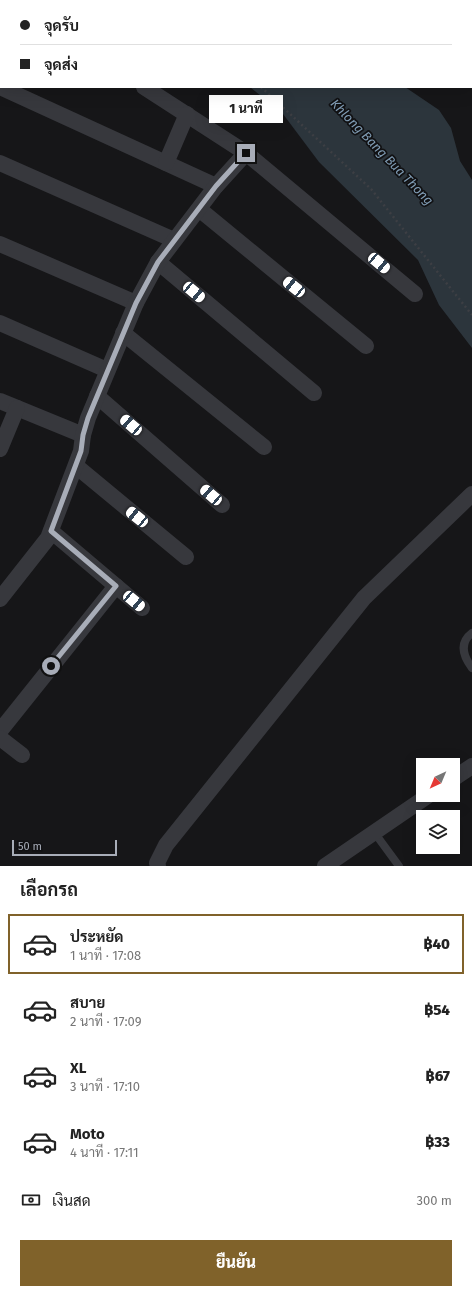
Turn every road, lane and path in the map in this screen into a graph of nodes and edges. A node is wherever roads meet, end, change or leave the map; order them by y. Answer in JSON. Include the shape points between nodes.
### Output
{"nodes":[{"id":1,"x":2,"y":88,"type":"edge"},
{"id":2,"x":146,"y":88,"type":"edge"},
{"id":3,"x":262,"y":88,"type":"edge"},
{"id":4,"x":187,"y":114,"type":"junction"},
{"id":5,"x":246,"y":153,"type":"junction"},
{"id":6,"x":0,"y":163,"type":"edge"},
{"id":7,"x":166,"y":163,"type":"junction"},
{"id":8,"x":216,"y":186,"type":"junction"},
{"id":9,"x":199,"y":209,"type":"junction"},
{"id":10,"x":174,"y":240,"type":"junction"},
{"id":11,"x":0,"y":244,"type":"edge"},
{"id":12,"x":158,"y":262,"type":"junction"},
{"id":13,"x":415,"y":294,"type":"dead end"},
{"id":14,"x":136,"y":303,"type":"junction"},
{"id":15,"x":472,"y":315,"type":"edge"},
{"id":16,"x":0,"y":323,"type":"edge"},
{"id":17,"x":123,"y":333,"type":"junction"},
{"id":18,"x":366,"y":346,"type":"dead end"},
{"id":19,"x":107,"y":370,"type":"junction"},
{"id":20,"x":314,"y":393,"type":"dead end"},
{"id":21,"x":97,"y":396,"type":"junction"},
{"id":22,"x":0,"y":401,"type":"edge"},
{"id":23,"x":17,"y":408,"type":"junction"},
{"id":24,"x":83,"y":435,"type":"junction"},
{"id":25,"x":264,"y":447,"type":"dead end"},
{"id":26,"x":0,"y":449,"type":"edge"},
{"id":27,"x":76,"y":466,"type":"junction"},
{"id":28,"x":472,"y":494,"type":"edge"},
{"id":29,"x":222,"y":505,"type":"dead end"},
{"id":30,"x":51,"y":531,"type":"junction"},
{"id":31,"x":186,"y":557,"type":"dead end"},
{"id":32,"x":116,"y":586,"type":"junction"},
{"id":33,"x":0,"y":599,"type":"edge"},
{"id":34,"x":142,"y":608,"type":"dead end"},
{"id":35,"x":472,"y":633,"type":"edge"},
{"id":36,"x":472,"y":668,"type":"edge"},
{"id":37,"x":0,"y":731,"type":"edge"},
{"id":38,"x":0,"y":738,"type":"edge"},
{"id":39,"x":22,"y":754,"type":"dead end"},
{"id":40,"x":472,"y":766,"type":"edge"},
{"id":41,"x":460,"y":774,"type":"edge"},
{"id":42,"x":419,"y":802,"type":"edge"},
{"id":43,"x":374,"y":832,"type":"junction"},
{"id":44,"x":158,"y":866,"type":"edge"},
{"id":45,"x":325,"y":866,"type":"edge"},
{"id":46,"x":399,"y":866,"type":"edge"}],
"edges":[{"from":1,"to":7,"type":"street"},
{"from":2,"to":4,"type":"street"},
{"from":3,"to":15,"type":"path","via":[[371,190]]},
{"from":4,"to":5,"type":"street"},
{"from":4,"to":7,"type":"street"},
{"from":5,"to":8,"type":"street"},
{"from":5,"to":13,"type":"street"},
{"from":6,"to":10,"type":"street"},
{"from":7,"to":8,"type":"street"},
{"from":8,"to":9,"type":"street"},
{"from":9,"to":10,"type":"street"},
{"from":9,"to":18,"type":"street"},
{"from":10,"to":12,"type":"street"},
{"from":11,"to":14,"type":"street"},
{"from":12,"to":14,"type":"street"},
{"from":12,"to":20,"type":"street"},
{"from":14,"to":17,"type":"street"},
{"from":16,"to":19,"type":"street"},
{"from":17,"to":19,"type":"street"},
{"from":17,"to":25,"type":"street"},
{"from":19,"to":21,"type":"street"},
{"from":21,"to":24,"type":"street"},
{"from":21,"to":29,"type":"street"},
{"from":22,"to":23,"type":"street"},
{"from":23,"to":24,"type":"street"},
{"from":23,"to":26,"type":"street"},
{"from":24,"to":27,"type":"street"},
{"from":27,"to":30,"type":"street"},
{"from":27,"to":31,"type":"street"},
{"from":28,"to":44,"type":"street","via":[[364,598],[166,845],[157,863]]},
{"from":30,"to":32,"type":"street"},
{"from":30,"to":33,"type":"street","via":[[43,546]]},
{"from":32,"to":34,"type":"street"},
{"from":32,"to":37,"type":"street"},
{"from":35,"to":36,"type":"lane","via":[[466,638],[463,650]]},
{"from":38,"to":39,"type":"street"},
{"from":40,"to":41,"type":"street"},
{"from":42,"to":43,"type":"street"},
{"from":43,"to":45,"type":"street"},
{"from":43,"to":46,"type":"lane"}]}
